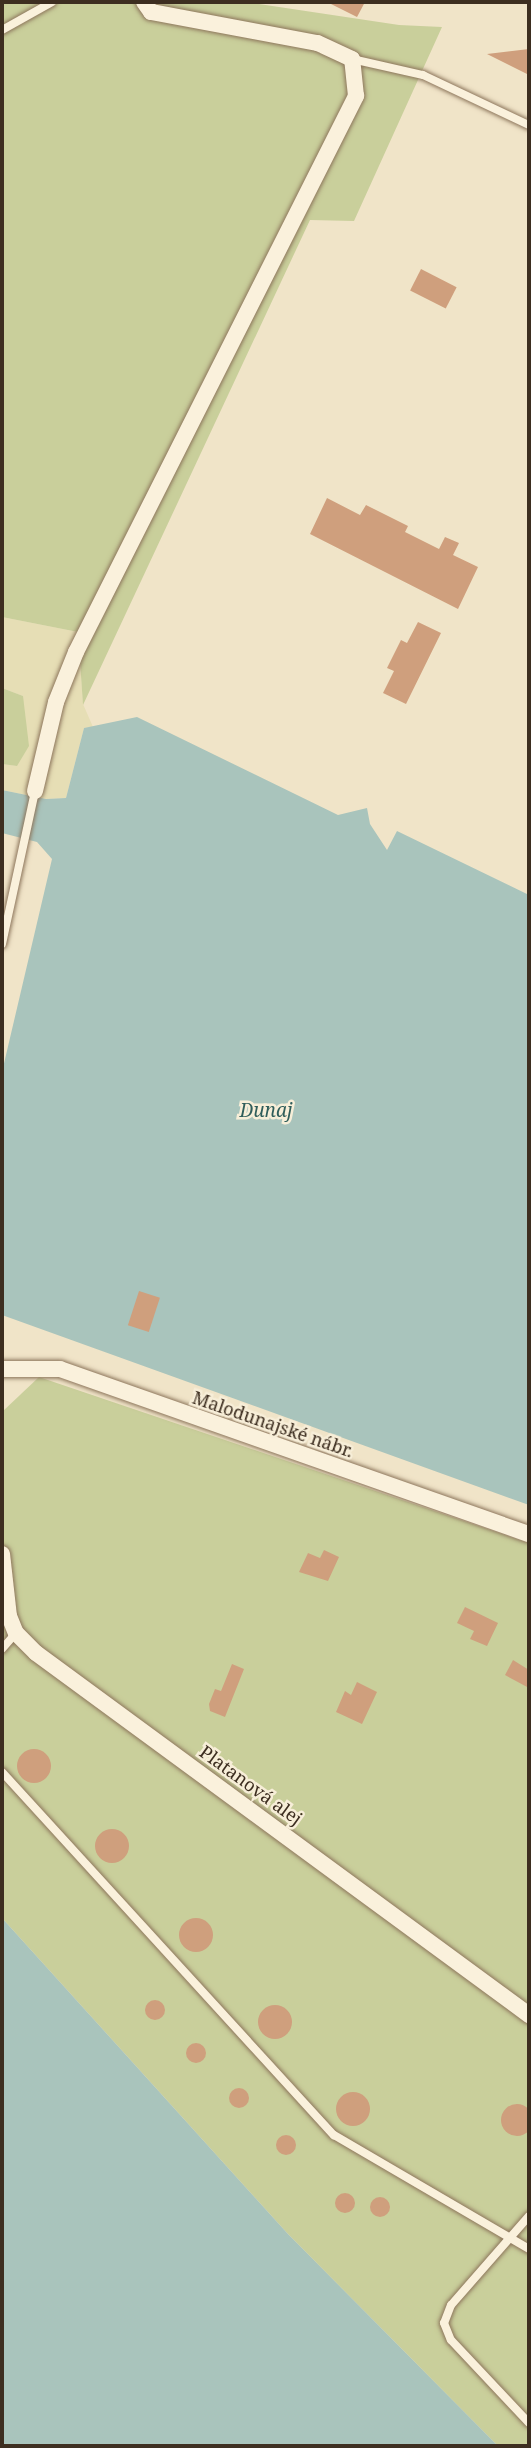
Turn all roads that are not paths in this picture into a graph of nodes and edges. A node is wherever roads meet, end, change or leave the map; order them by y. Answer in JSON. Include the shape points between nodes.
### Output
{"nodes":[{"id":1,"x":52,"y":2,"type":"edge"},
{"id":2,"x":144,"y":2,"type":"edge"},
{"id":3,"x":2,"y":30,"type":"edge"},
{"id":4,"x":352,"y":59,"type":"junction"},
{"id":5,"x":529,"y":125,"type":"edge"},
{"id":6,"x":35,"y":791,"type":"joint"},
{"id":7,"x":2,"y":944,"type":"edge"},
{"id":8,"x":2,"y":1369,"type":"edge"},
{"id":9,"x":529,"y":1534,"type":"edge"},
{"id":10,"x":2,"y":1554,"type":"edge"},
{"id":11,"x":16,"y":1633,"type":"junction"},
{"id":12,"x":2,"y":1649,"type":"edge"},
{"id":13,"x":2,"y":1772,"type":"edge"},
{"id":14,"x":529,"y":2015,"type":"edge"},
{"id":15,"x":529,"y":2216,"type":"edge"},
{"id":16,"x":511,"y":2238,"type":"junction"},
{"id":17,"x":529,"y":2249,"type":"edge"},
{"id":18,"x":529,"y":2423,"type":"edge"}],
"edges":[{"from":1,"to":3,"type":"lane"},
{"from":2,"to":4,"type":"street","via":[[151,12],[317,43]]},
{"from":4,"to":5,"type":"lane","via":[[423,75]]},
{"from":4,"to":6,"type":"street","via":[[356,96],[76,652],[56,702]]},
{"from":6,"to":7,"type":"lane"},
{"from":8,"to":9,"type":"street","name":"Malodunajské nábr.","via":[[60,1368]]},
{"from":10,"to":11,"type":"street","name":"Platanová alej","via":[[5,1600]]},
{"from":11,"to":12,"type":"lane"},
{"from":11,"to":14,"type":"street","name":"Platanová alej","via":[[36,1653]]},
{"from":13,"to":16,"type":"lane","via":[[334,2135]]},
{"from":15,"to":16,"type":"lane"},
{"from":16,"to":17,"type":"lane"},
{"from":16,"to":18,"type":"lane","via":[[451,2305],[444,2323],[451,2340]]}]}
